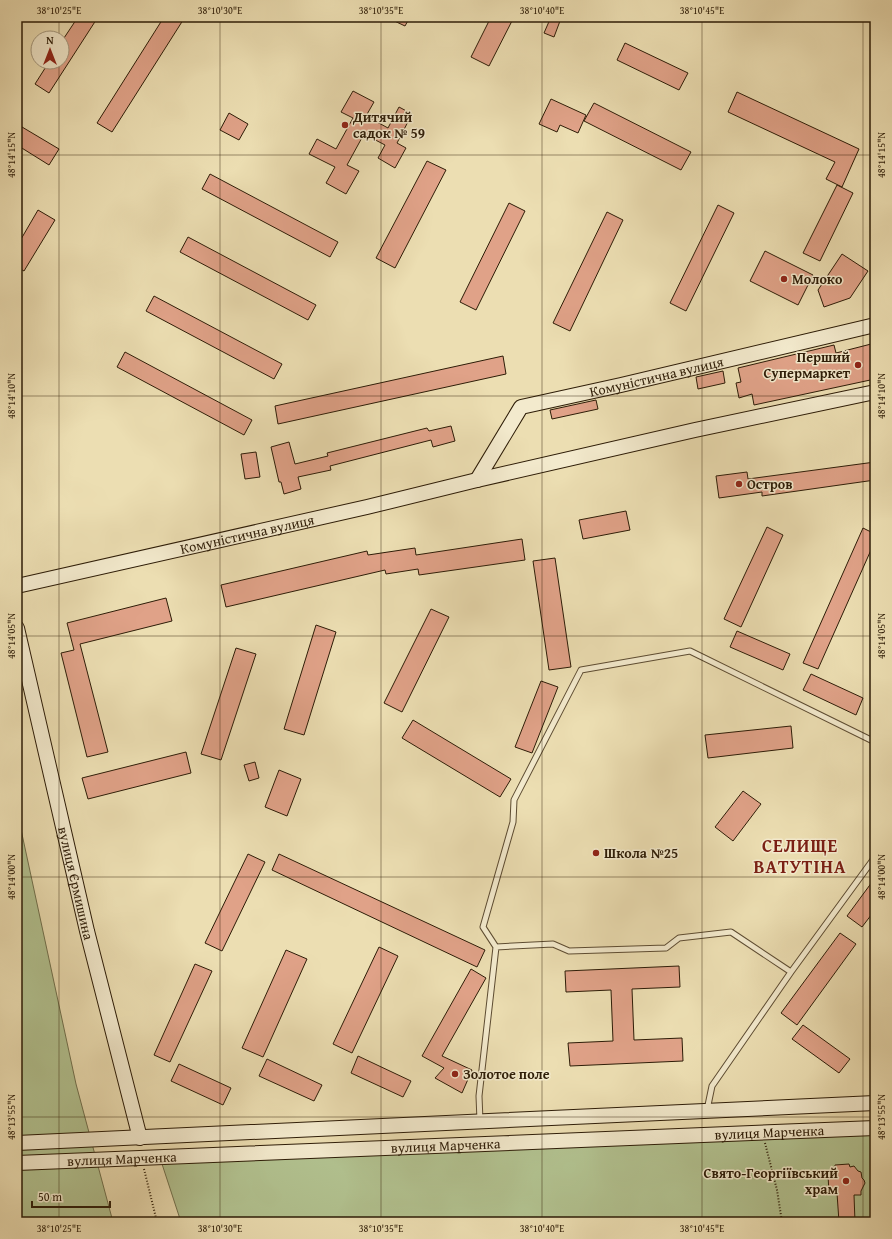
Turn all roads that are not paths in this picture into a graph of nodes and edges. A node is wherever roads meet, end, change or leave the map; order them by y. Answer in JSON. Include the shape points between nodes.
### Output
{"nodes":[{"id":1,"x":875,"y":325,"type":"edge"},
{"id":2,"x":875,"y":392,"type":"edge"},
{"id":3,"x":477,"y":480,"type":"junction"},
{"id":4,"x":17,"y":586,"type":"edge"},
{"id":5,"x":17,"y":628,"type":"edge"},
{"id":6,"x":875,"y":742,"type":"edge"},
{"id":7,"x":875,"y":857,"type":"edge"},
{"id":8,"x":496,"y":947,"type":"junction"},
{"id":9,"x":791,"y":972,"type":"junction"},
{"id":10,"x":875,"y":1103,"type":"edge"},
{"id":11,"x":707,"y":1111,"type":"junction"},
{"id":12,"x":480,"y":1122,"type":"junction"},
{"id":13,"x":875,"y":1128,"type":"edge"},
{"id":14,"x":140,"y":1138,"type":"junction"},
{"id":15,"x":104,"y":1140,"type":"junction"},
{"id":16,"x":65,"y":1141,"type":"junction"},
{"id":17,"x":17,"y":1143,"type":"edge"},
{"id":18,"x":105,"y":1160,"type":"junction"},
{"id":19,"x":66,"y":1161,"type":"junction"},
{"id":20,"x":17,"y":1163,"type":"edge"}],
"edges":[{"from":1,"to":3,"type":"street","name":"Комуністична вулиця","via":[[521,407]]},
{"from":2,"to":3,"type":"street","name":"Комуністична вулиця"},
{"from":3,"to":4,"type":"street","name":"Комуністична вулиця"},
{"from":5,"to":14,"type":"street","name":"вулиця Єрмишина","via":[[85,923]]},
{"from":6,"to":8,"type":"lane","via":[[690,652],[581,670],[514,800],[513,822],[483,927]]},
{"from":7,"to":9,"type":"lane"},
{"from":8,"to":9,"type":"lane","via":[[553,944],[569,951],[666,948],[679,938],[731,932]]},
{"from":8,"to":12,"type":"lane","via":[[479,1096]]},
{"from":9,"to":11,"type":"lane","via":[[712,1086]]},
{"from":10,"to":11,"type":"street","name":"вулиця Марченка"},
{"from":11,"to":12,"type":"street","name":"вулиця Марченка"},
{"from":12,"to":14,"type":"street","name":"вулиця Марченка"},
{"from":13,"to":18,"type":"street","name":"вулиця Марченка"},
{"from":14,"to":15,"type":"street","name":"вулиця Марченка"},
{"from":15,"to":16,"type":"street","name":"вулиця Марченка"},
{"from":15,"to":18,"type":"street","via":[[100,1154]]},
{"from":16,"to":17,"type":"street","name":"вулиця Марченка"},
{"from":16,"to":19,"type":"street","via":[[69,1154]]},
{"from":18,"to":19,"type":"street","name":"вулиця Марченка"},
{"from":19,"to":20,"type":"street","name":"вулиця Марченка"}]}
